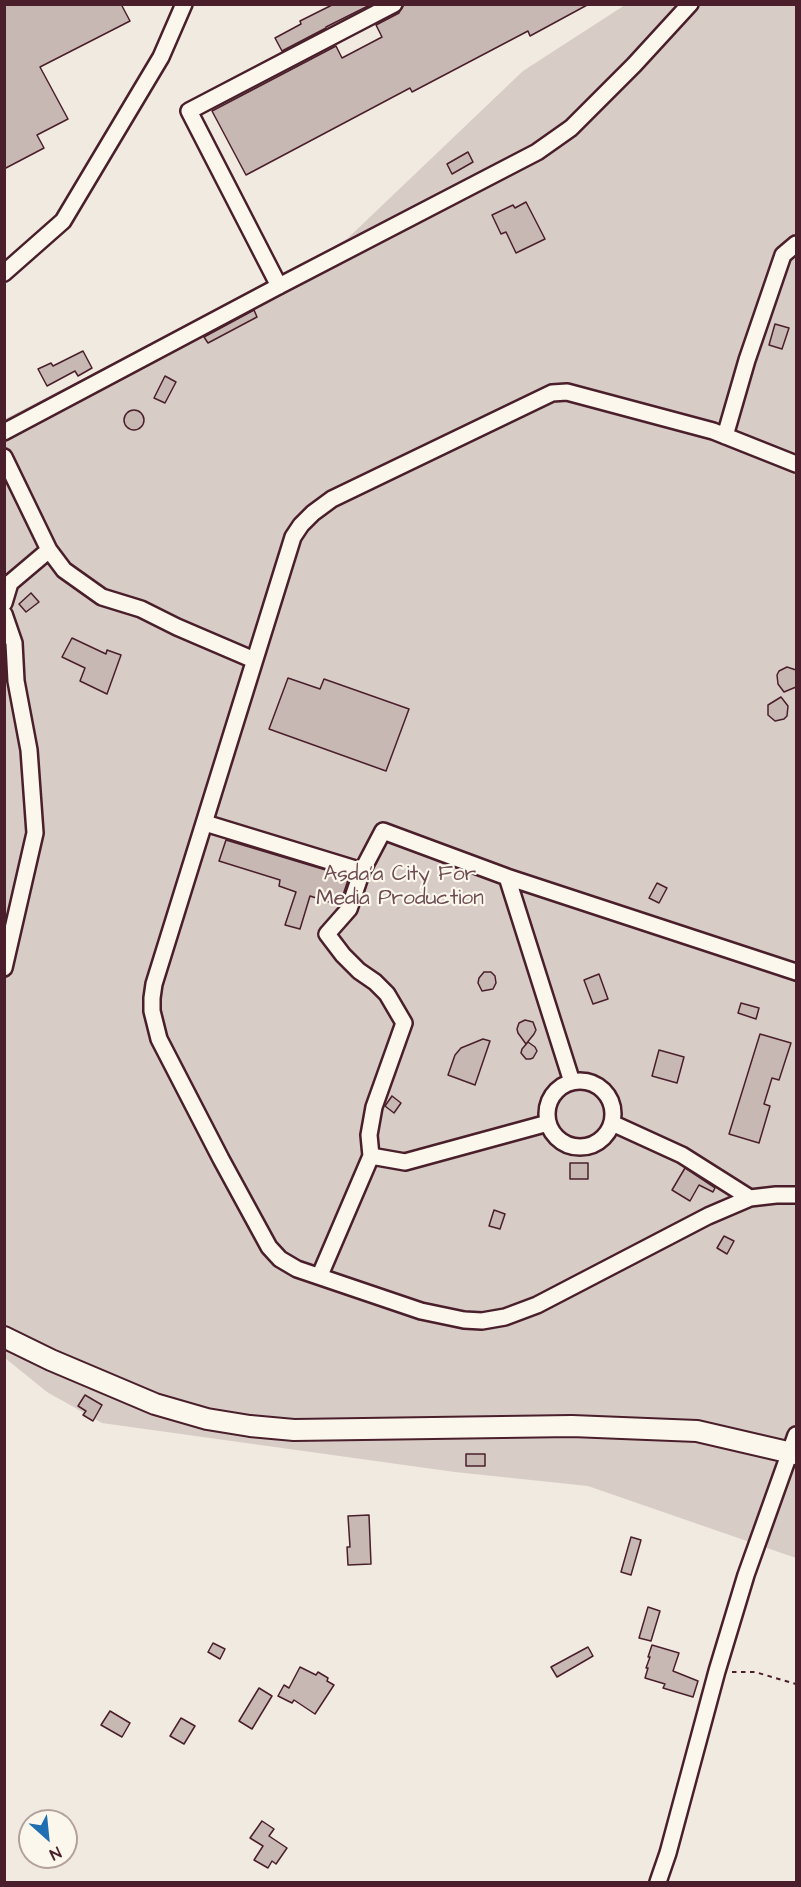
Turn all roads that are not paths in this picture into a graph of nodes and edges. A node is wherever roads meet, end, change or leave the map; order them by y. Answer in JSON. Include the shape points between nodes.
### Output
{"nodes":[{"id":1,"x":184,"y":4,"type":"edge"},
{"id":2,"x":394,"y":4,"type":"edge"},
{"id":3,"x":690,"y":4,"type":"edge"},
{"id":4,"x":796,"y":244,"type":"edge"},
{"id":5,"x":4,"y":273,"type":"edge"},
{"id":6,"x":279,"y":286,"type":"junction"},
{"id":7,"x":4,"y":432,"type":"edge"},
{"id":8,"x":725,"y":436,"type":"junction"},
{"id":9,"x":4,"y":457,"type":"edge"},
{"id":10,"x":796,"y":464,"type":"edge"},
{"id":11,"x":49,"y":550,"type":"junction"},
{"id":12,"x":4,"y":603,"type":"edge"},
{"id":13,"x":4,"y":614,"type":"edge"},
{"id":14,"x":254,"y":660,"type":"junction"},
{"id":15,"x":205,"y":823,"type":"junction"},
{"id":16,"x":362,"y":871,"type":"junction"},
{"id":17,"x":507,"y":877,"type":"junction"},
{"id":18,"x":4,"y":968,"type":"edge"},
{"id":19,"x":796,"y":972,"type":"edge"},
{"id":20,"x":572,"y":1082,"type":"junction"},
{"id":21,"x":548,"y":1123,"type":"junction"},
{"id":22,"x":612,"y":1123,"type":"junction"},
{"id":23,"x":371,"y":1156,"type":"junction"},
{"id":24,"x":796,"y":1195,"type":"edge"},
{"id":25,"x":750,"y":1198,"type":"junction"},
{"id":26,"x":320,"y":1275,"type":"junction"},
{"id":27,"x":4,"y":1336,"type":"edge"},
{"id":28,"x":795,"y":1447,"type":"edge"},
{"id":29,"x":658,"y":1882,"type":"edge"}],
"edges":[{"from":1,"to":5,"type":"street","via":[[161,57],[63,221]]},
{"from":2,"to":6,"type":"street","via":[[189,111]]},
{"from":3,"to":6,"type":"street","via":[[571,128],[537,152]]},
{"from":4,"to":8,"type":"street","via":[[783,255]]},
{"from":6,"to":7,"type":"street"},
{"from":8,"to":10,"type":"street"},
{"from":8,"to":14,"type":"street","via":[[567,392],[552,393],[332,499],[301,525],[293,537]]},
{"from":9,"to":11,"type":"street"},
{"from":11,"to":12,"type":"street","via":[[10,583]]},
{"from":11,"to":14,"type":"street","via":[[64,570],[102,597],[141,609]]},
{"from":13,"to":18,"type":"street","via":[[14,644],[16,681],[29,750],[35,833]]},
{"from":14,"to":15,"type":"street"},
{"from":15,"to":16,"type":"street"},
{"from":15,"to":26,"type":"street","via":[[154,984],[154,1024],[269,1247],[297,1269]]},
{"from":16,"to":17,"type":"street","via":[[383,831]]},
{"from":16,"to":23,"type":"street","via":[[349,909],[327,934],[343,955],[387,994],[404,1023],[374,1107],[369,1135]]},
{"from":17,"to":19,"type":"street"},
{"from":17,"to":20,"type":"street"},
{"from":20,"to":21,"type":"street","via":[[554,1093],[546,1113]]},
{"from":20,"to":22,"type":"street","via":[[594,1083],[604,1090],[613,1111]]},
{"from":21,"to":22,"type":"street","via":[[560,1140],[580,1147],[600,1140]]},
{"from":21,"to":23,"type":"street","via":[[405,1162]]},
{"from":22,"to":25,"type":"street","via":[[682,1155]]},
{"from":23,"to":26,"type":"street"},
{"from":24,"to":25,"type":"street"},
{"from":25,"to":26,"type":"street","via":[[537,1305],[505,1317],[482,1321],[441,1316]]},
{"from":27,"to":28,"type":"main road","via":[[155,1404],[250,1426],[294,1430],[572,1426],[697,1431]]},
{"from":28,"to":29,"type":"street","via":[[746,1575]]}]}
